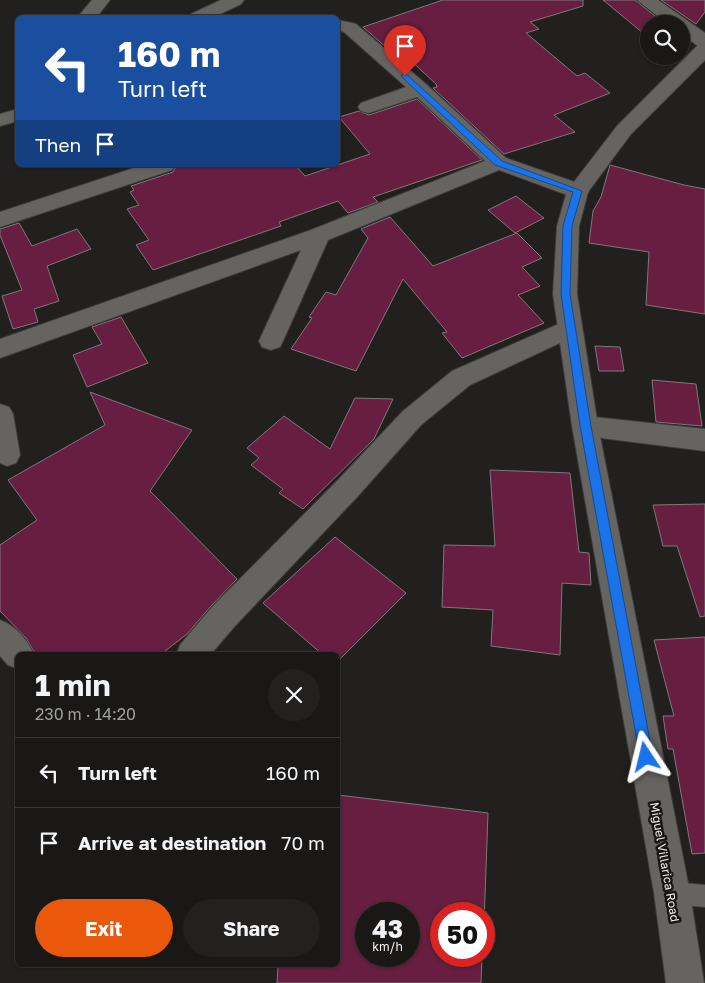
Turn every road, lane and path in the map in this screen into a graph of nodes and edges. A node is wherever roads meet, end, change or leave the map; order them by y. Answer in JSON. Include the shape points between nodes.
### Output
{"nodes":[{"id":1,"x":101,"y":0,"type":"edge"},
{"id":2,"x":235,"y":0,"type":"edge"},
{"id":3,"x":646,"y":0,"type":"edge"},
{"id":4,"x":88,"y":15,"type":"edge"},
{"id":5,"x":203,"y":15,"type":"edge"},
{"id":6,"x":667,"y":15,"type":"edge"},
{"id":7,"x":340,"y":26,"type":"edge"},
{"id":8,"x":690,"y":31,"type":"edge"},
{"id":9,"x":705,"y":42,"type":"edge"},
{"id":10,"x":705,"y":49,"type":"edge"},
{"id":11,"x":420,"y":89,"type":"junction"},
{"id":12,"x":368,"y":107,"type":"dead end"},
{"id":13,"x":15,"y":116,"type":"edge"},
{"id":14,"x":0,"y":120,"type":"edge"},
{"id":15,"x":498,"y":163,"type":"junction"},
{"id":16,"x":158,"y":167,"type":"edge"},
{"id":17,"x":578,"y":191,"type":"junction"},
{"id":18,"x":0,"y":220,"type":"edge"},
{"id":19,"x":319,"y":235,"type":"junction"},
{"id":20,"x":570,"y":328,"type":"junction"},
{"id":21,"x":271,"y":341,"type":"dead end"},
{"id":22,"x":0,"y":349,"type":"edge"},
{"id":23,"x":0,"y":414,"type":"edge"},
{"id":24,"x":585,"y":426,"type":"junction"},
{"id":25,"x":705,"y":440,"type":"edge"},
{"id":26,"x":7,"y":455,"type":"dead end"},
{"id":27,"x":0,"y":634,"type":"edge"},
{"id":28,"x":16,"y":652,"type":"edge"},
{"id":29,"x":194,"y":652,"type":"edge"},
{"id":30,"x":672,"y":893,"type":"junction"},
{"id":31,"x":705,"y":896,"type":"edge"},
{"id":32,"x":685,"y":983,"type":"edge"}],
"edges":[{"from":1,"to":4,"type":"street"},
{"from":2,"to":5,"type":"street"},
{"from":3,"to":6,"type":"street"},
{"from":7,"to":11,"type":"street","via":[[350,28]]},
{"from":8,"to":9,"type":"street"},
{"from":10,"to":17,"type":"street","name":"Miguel Villarica Road","via":[[624,130]]},
{"from":11,"to":12,"type":"street"},
{"from":11,"to":15,"type":"street"},
{"from":13,"to":14,"type":"street"},
{"from":15,"to":17,"type":"street"},
{"from":15,"to":19,"type":"street"},
{"from":16,"to":18,"type":"street"},
{"from":17,"to":20,"type":"street","name":"Miguel Villarica Road","via":[[568,226],[565,294]]},
{"from":19,"to":21,"type":"street"},
{"from":19,"to":22,"type":"street"},
{"from":20,"to":24,"type":"street","name":"Miguel Villarica Road"},
{"from":20,"to":29,"type":"street","via":[[461,378],[412,418]]},
{"from":23,"to":26,"type":"street"},
{"from":24,"to":25,"type":"street"},
{"from":24,"to":30,"type":"street","name":"Miguel Villarica Road"},
{"from":27,"to":28,"type":"street"},
{"from":30,"to":31,"type":"lane"},
{"from":30,"to":32,"type":"street","name":"Miguel Villarica Road"}]}
